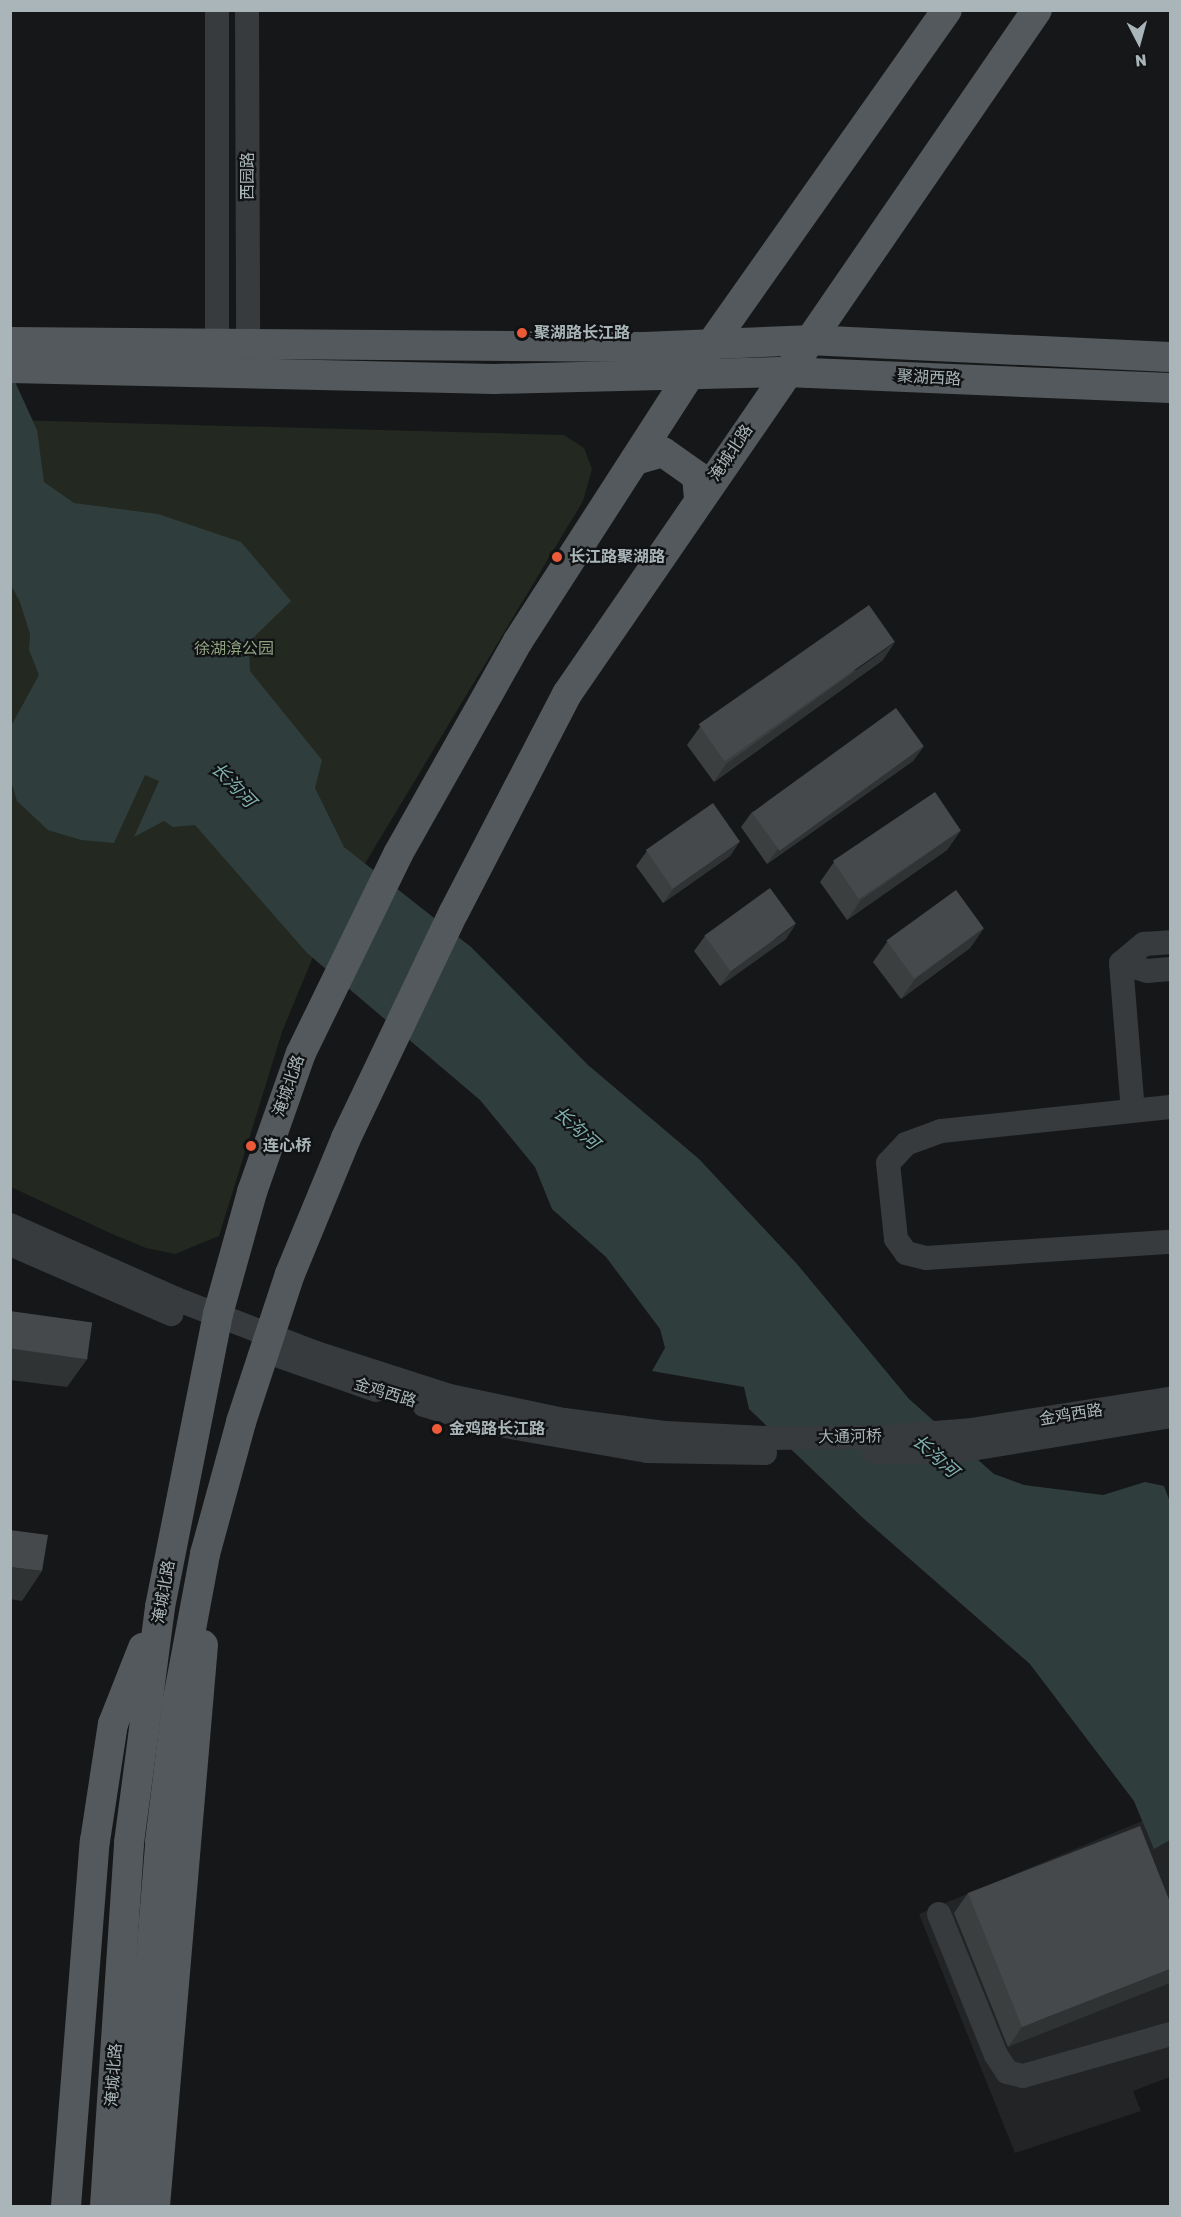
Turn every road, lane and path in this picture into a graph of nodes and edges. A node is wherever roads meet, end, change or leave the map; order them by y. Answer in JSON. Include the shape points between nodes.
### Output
{"nodes":[{"id":1,"x":218,"y":10,"type":"edge"},
{"id":2,"x":247,"y":10,"type":"edge"},
{"id":3,"x":947,"y":10,"type":"edge"},
{"id":4,"x":1037,"y":10,"type":"edge"},
{"id":5,"x":807,"y":340,"type":"junction"},
{"id":6,"x":217,"y":341,"type":"junction"},
{"id":7,"x":248,"y":342,"type":"junction"},
{"id":8,"x":711,"y":344,"type":"junction"},
{"id":9,"x":15,"y":351,"type":"edge"},
{"id":10,"x":1170,"y":357,"type":"edge"},
{"id":11,"x":786,"y":372,"type":"junction"},
{"id":12,"x":688,"y":377,"type":"junction"},
{"id":13,"x":1170,"y":388,"type":"edge"},
{"id":14,"x":635,"y":460,"type":"junction"},
{"id":15,"x":699,"y":500,"type":"junction"},
{"id":16,"x":1170,"y":942,"type":"edge"},
{"id":17,"x":1121,"y":963,"type":"junction"},
{"id":18,"x":1170,"y":969,"type":"edge"},
{"id":19,"x":1170,"y":1107,"type":"edge"},
{"id":20,"x":1132,"y":1111,"type":"junction"},
{"id":21,"x":10,"y":1225,"type":"edge"},
{"id":22,"x":1170,"y":1242,"type":"edge"},
{"id":23,"x":10,"y":1245,"type":"edge"},
{"id":24,"x":216,"y":1323,"type":"junction"},
{"id":25,"x":268,"y":1344,"type":"junction"},
{"id":26,"x":1170,"y":1399,"type":"edge"},
{"id":27,"x":1170,"y":1416,"type":"edge"},
{"id":28,"x":977,"y":1439,"type":"junction"},
{"id":29,"x":773,"y":1446,"type":"joint"},
{"id":30,"x":205,"y":1554,"type":"junction"},
{"id":31,"x":160,"y":1607,"type":"junction"},
{"id":32,"x":939,"y":1914,"type":"dead end"},
{"id":33,"x":1170,"y":2034,"type":"edge"},
{"id":34,"x":121,"y":2171,"type":"junction"},
{"id":35,"x":66,"y":2206,"type":"edge"},
{"id":36,"x":105,"y":2206,"type":"edge"},
{"id":37,"x":131,"y":2206,"type":"edge"},
{"id":38,"x":155,"y":2206,"type":"edge"}],
"edges":[{"from":1,"to":6,"type":"street","name":"西园路"},
{"from":2,"to":7,"type":"street","name":"西园路"},
{"from":3,"to":8,"type":"main road"},
{"from":4,"to":5,"type":"main road","name":"淹城北路"},
{"from":5,"to":8,"type":"main road","name":"聚湖西路"},
{"from":5,"to":10,"type":"main road","name":"聚湖西路"},
{"from":5,"to":11,"type":"main road","name":"淹城北路"},
{"from":6,"to":7,"type":"main road","name":"聚湖西路"},
{"from":6,"to":9,"type":"main road","name":"聚湖西路"},
{"from":7,"to":8,"type":"main road","name":"聚湖西路","via":[[644,347]]},
{"from":8,"to":12,"type":"main road"},
{"from":9,"to":12,"type":"main road","name":"聚湖西路","via":[[41,369],[494,379]]},
{"from":11,"to":12,"type":"main road","name":"聚湖西路"},
{"from":11,"to":13,"type":"main road","name":"聚湖西路"},
{"from":11,"to":15,"type":"main road","name":"淹城北路"},
{"from":12,"to":14,"type":"main road"},
{"from":14,"to":15,"type":"main road","via":[[663,452],[697,476]]},
{"from":14,"to":24,"type":"main road","name":"淹城北路","via":[[518,641],[398,854],[324,998],[252,1192]]},
{"from":15,"to":25,"type":"main road","name":"淹城北路","via":[[567,694],[454,912],[345,1138],[290,1274]]},
{"from":16,"to":17,"type":"street","via":[[1144,944]]},
{"from":17,"to":18,"type":"street","via":[[1147,971]]},
{"from":17,"to":20,"type":"street"},
{"from":19,"to":20,"type":"street"},
{"from":20,"to":22,"type":"street","via":[[941,1131],[906,1144],[888,1163],[896,1239],[906,1253],[926,1258]]},
{"from":21,"to":24,"type":"street","name":"金鸡西路","via":[[176,1299]]},
{"from":23,"to":24,"type":"street","name":"金鸡西路"},
{"from":24,"to":25,"type":"street","name":"金鸡西路"},
{"from":24,"to":31,"type":"main road","name":"淹城北路"},
{"from":25,"to":29,"type":"street","name":"金鸡西路","via":[[477,1422],[647,1451]]},
{"from":25,"to":30,"type":"main road","name":"淹城北路","via":[[240,1422]]},
{"from":26,"to":28,"type":"street","name":"金鸡西路"},
{"from":27,"to":28,"type":"street","name":"金鸡西路"},
{"from":28,"to":29,"type":"street","name":"大通河桥"},
{"from":30,"to":34,"type":"main road","name":"淹城北路","via":[[177,1704]]},
{"from":30,"to":38,"type":"main road","via":[[202,1690],[188,1802]]},
{"from":31,"to":34,"type":"main road","name":"淹城北路","via":[[129,1843]]},
{"from":31,"to":35,"type":"main road","via":[[111,1736],[95,1841]]},
{"from":32,"to":33,"type":"street","via":[[996,2055],[1007,2072],[1023,2076]]},
{"from":34,"to":36,"type":"main road","name":"淹城北路"},
{"from":34,"to":37,"type":"main road","name":"淹城北路"}]}
